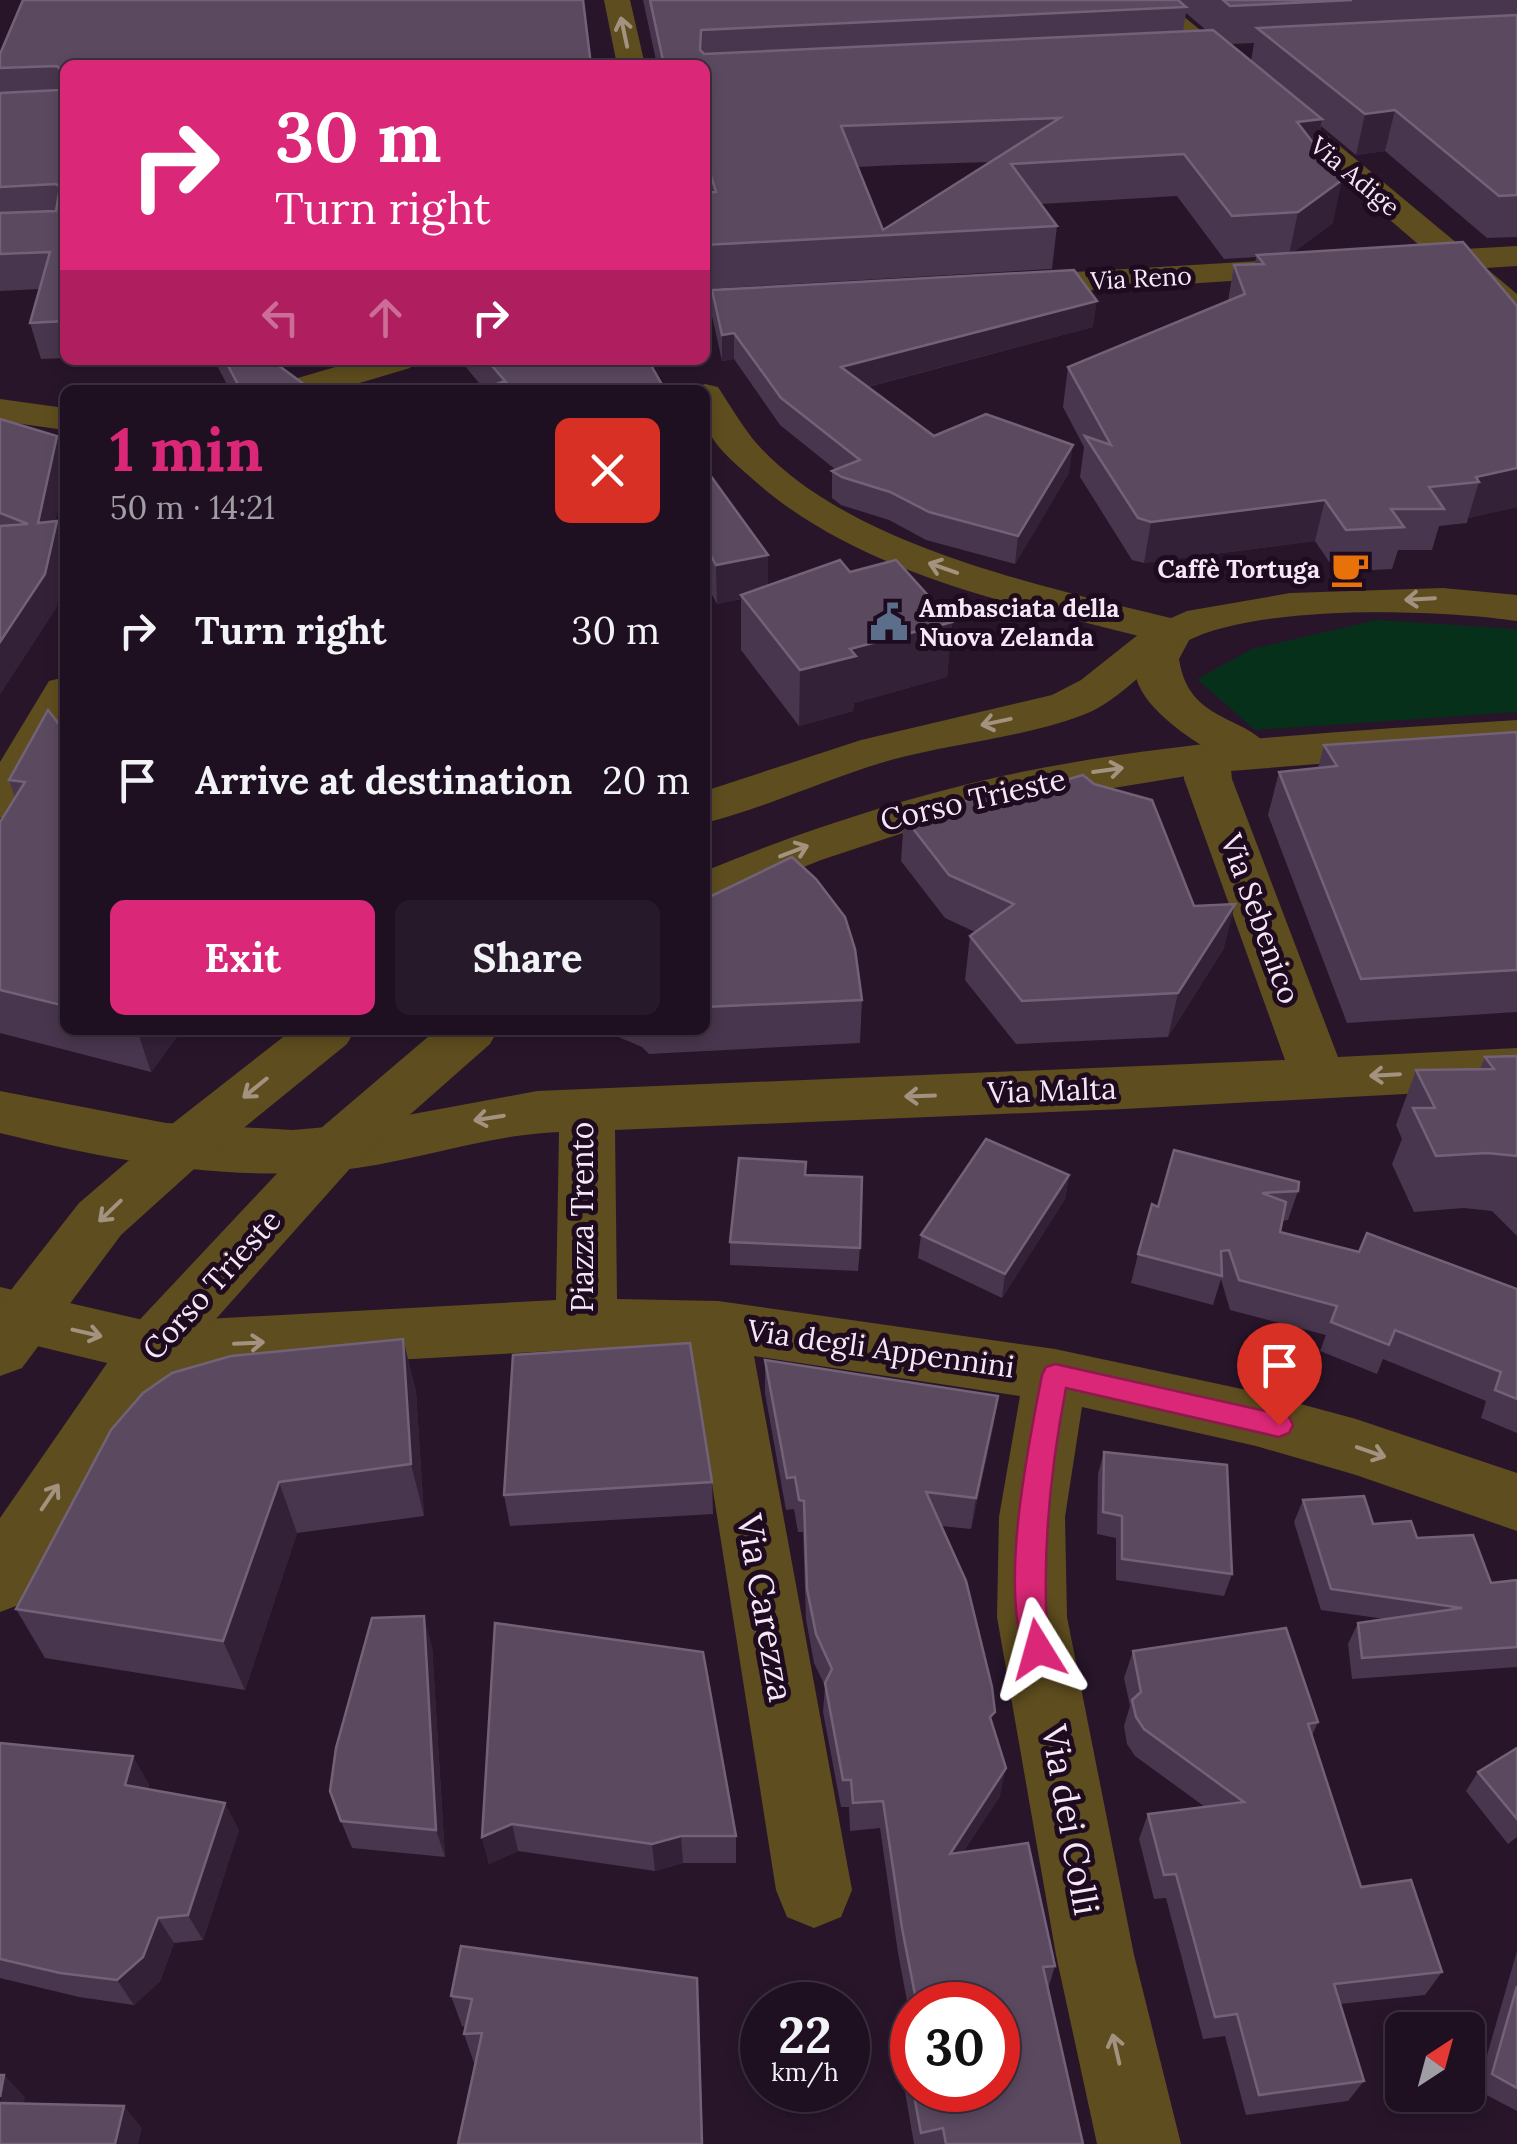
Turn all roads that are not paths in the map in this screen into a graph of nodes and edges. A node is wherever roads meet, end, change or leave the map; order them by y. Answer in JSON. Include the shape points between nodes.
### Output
{"nodes":[{"id":1,"x":617,"y":0,"type":"edge"},
{"id":2,"x":1148,"y":0,"type":"edge"},
{"id":3,"x":1252,"y":56,"type":"edge"},
{"id":4,"x":1214,"y":58,"type":"junction"},
{"id":5,"x":631,"y":60,"type":"edge"},
{"id":6,"x":1174,"y":60,"type":"edge"},
{"id":7,"x":1517,"y":256,"type":"edge"},
{"id":8,"x":1455,"y":260,"type":"junction"},
{"id":9,"x":970,"y":288,"type":"edge"},
{"id":10,"x":1517,"y":311,"type":"edge"},
{"id":11,"x":380,"y":365,"type":"edge"},
{"id":12,"x":314,"y":385,"type":"edge"},
{"id":13,"x":710,"y":401,"type":"edge"},
{"id":14,"x":31,"y":415,"type":"edge"},
{"id":15,"x":60,"y":431,"type":"edge"},
{"id":16,"x":1517,"y":608,"type":"edge"},
{"id":17,"x":1172,"y":631,"type":"junction"},
{"id":18,"x":60,"y":699,"type":"edge"},
{"id":19,"x":1517,"y":734,"type":"edge"},
{"id":20,"x":1229,"y":755,"type":"junction"},
{"id":21,"x":0,"y":803,"type":"edge"},
{"id":22,"x":710,"y":806,"type":"edge"},
{"id":23,"x":710,"y":888,"type":"edge"},
{"id":24,"x":322,"y":1035,"type":"edge"},
{"id":25,"x":466,"y":1035,"type":"edge"},
{"id":26,"x":1517,"y":1068,"type":"edge"},
{"id":27,"x":1320,"y":1079,"type":"junction"},
{"id":28,"x":586,"y":1110,"type":"junction"},
{"id":29,"x":0,"y":1112,"type":"edge"},
{"id":30,"x":182,"y":1146,"type":"junction"},
{"id":31,"x":334,"y":1149,"type":"junction"},
{"id":32,"x":586,"y":1324,"type":"junction"},
{"id":33,"x":718,"y":1326,"type":"junction"},
{"id":34,"x":7,"y":1327,"type":"edge"},
{"id":35,"x":152,"y":1348,"type":"junction"},
{"id":36,"x":1055,"y":1375,"type":"junction"},
{"id":37,"x":1517,"y":1502,"type":"edge"},
{"id":38,"x":0,"y":1581,"type":"edge"},
{"id":39,"x":814,"y":1890,"type":"dead end"},
{"id":40,"x":1140,"y":2144,"type":"edge"}],
"edges":[{"from":5,"to":1,"type":"street","one_way":true},
{"from":2,"to":4,"type":"street","name":"Via Adige"},
{"from":3,"to":4,"type":"street"},
{"from":4,"to":6,"type":"street"},
{"from":4,"to":8,"type":"street","name":"Via Adige"},
{"from":7,"to":8,"type":"street","name":"Via Reno"},
{"from":8,"to":9,"type":"street","name":"Via Reno"},
{"from":8,"to":10,"type":"street","name":"Via Adige"},
{"from":11,"to":12,"type":"street"},
{"from":17,"to":13,"type":"street","one_way":true,"via":[[968,577],[868,537],[771,476]]},
{"from":14,"to":15,"type":"street"},
{"from":16,"to":17,"type":"street","one_way":true,"via":[[1444,598],[1314,606],[1225,616]]},
{"from":17,"to":20,"type":"street","via":[[1157,659],[1166,689]]},
{"from":17,"to":22,"type":"street","one_way":true,"via":[[1103,687],[1069,705],[882,749]]},
{"from":18,"to":21,"type":"street"},
{"from":19,"to":20,"type":"street","name":"Corso Trieste"},
{"from":23,"to":20,"type":"street","name":"Corso Trieste","one_way":true,"via":[[798,849],[948,801]]},
{"from":20,"to":27,"type":"street","name":"Via Sebenico","via":[[1208,780]]},
{"from":24,"to":30,"type":"street","one_way":true},
{"from":25,"to":31,"type":"street","name":"Corso Trieste"},
{"from":26,"to":27,"type":"street","name":"Via Malta","one_way":true},
{"from":27,"to":28,"type":"street","name":"Via Malta","one_way":true},
{"from":28,"to":31,"type":"street","name":"Piazza Trento","one_way":true,"via":[[496,1116]]},
{"from":28,"to":32,"type":"street","name":"Piazza Trento"},
{"from":29,"to":30,"type":"street","name":"Piazza Trento"},
{"from":30,"to":31,"type":"street","name":"Piazza Trento"},
{"from":30,"to":34,"type":"street","one_way":true,"via":[[100,1220]]},
{"from":31,"to":35,"type":"street","name":"Corso Trieste"},
{"from":32,"to":33,"type":"street","name":"Via degli Appennini"},
{"from":35,"to":32,"type":"street","name":"Piazza Trento","one_way":true},
{"from":33,"to":36,"type":"street","name":"Via degli Appennini"},
{"from":33,"to":39,"type":"street","name":"Via Carezza"},
{"from":34,"to":35,"type":"street","name":"Piazza Trento","one_way":true},
{"from":38,"to":35,"type":"street","name":"Corso Trieste","one_way":true},
{"from":36,"to":37,"type":"street","name":"Via degli Appennini","one_way":true,"via":[[1256,1419]]},
{"from":40,"to":36,"type":"street","name":"Via dei Colli","one_way":true,"via":[[1095,1955],[1032,1618],[1032,1517]]}]}
